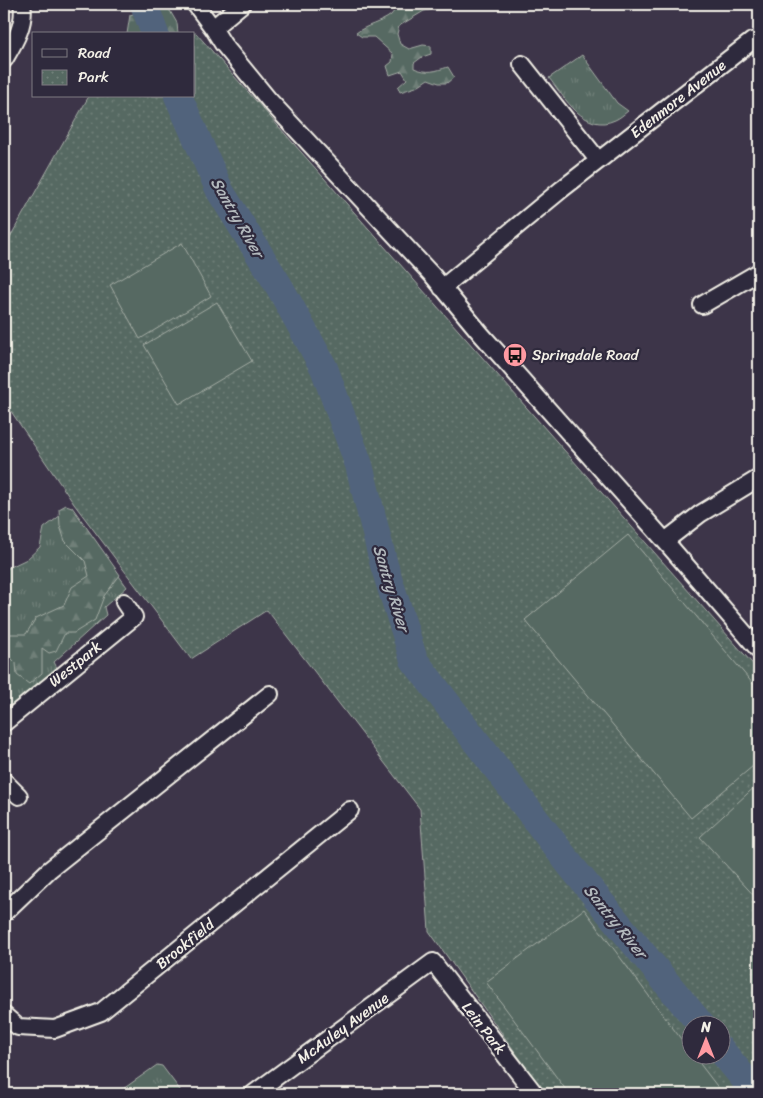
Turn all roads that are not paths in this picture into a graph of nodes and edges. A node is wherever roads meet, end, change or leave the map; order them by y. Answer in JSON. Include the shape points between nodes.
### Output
{"nodes":[{"id":1,"x":22,"y":4,"type":"edge"},
{"id":2,"x":195,"y":4,"type":"edge"},
{"id":3,"x":242,"y":4,"type":"edge"},
{"id":4,"x":213,"y":28,"type":"junction"},
{"id":5,"x":759,"y":39,"type":"edge"},
{"id":6,"x":4,"y":60,"type":"edge"},
{"id":7,"x":522,"y":64,"type":"dead end"},
{"id":8,"x":598,"y":160,"type":"junction"},
{"id":9,"x":759,"y":272,"type":"edge"},
{"id":10,"x":442,"y":288,"type":"junction"},
{"id":11,"x":702,"y":305,"type":"dead end"},
{"id":12,"x":759,"y":478,"type":"edge"},
{"id":13,"x":665,"y":541,"type":"junction"},
{"id":14,"x":124,"y":602,"type":"dead end"},
{"id":15,"x":759,"y":650,"type":"edge"},
{"id":16,"x":270,"y":694,"type":"dead end"},
{"id":17,"x":4,"y":724,"type":"edge"},
{"id":18,"x":4,"y":781,"type":"edge"},
{"id":19,"x":19,"y":796,"type":"dead end"},
{"id":20,"x":350,"y":810,"type":"dead end"},
{"id":21,"x":4,"y":913,"type":"edge"},
{"id":22,"x":434,"y":962,"type":"joint"},
{"id":23,"x":4,"y":1014,"type":"edge"},
{"id":24,"x":259,"y":1092,"type":"edge"},
{"id":25,"x":535,"y":1094,"type":"edge"}],
"edges":[{"from":1,"to":6,"type":"street","via":[[22,20],[16,40]]},
{"from":2,"to":4,"type":"street"},
{"from":3,"to":4,"type":"street"},
{"from":4,"to":10,"type":"street","via":[[269,100]]},
{"from":5,"to":8,"type":"street","name":"Edenmore Avenue","via":[[752,41]]},
{"from":7,"to":8,"type":"street"},
{"from":8,"to":10,"type":"street","name":"Edenmore Avenue"},
{"from":9,"to":11,"type":"street"},
{"from":10,"to":13,"type":"street"},
{"from":12,"to":13,"type":"street","via":[[700,514]]},
{"from":13,"to":15,"type":"street"},
{"from":14,"to":17,"type":"street","name":"Westpark","via":[[134,616]]},
{"from":16,"to":21,"type":"street","via":[[49,870]]},
{"from":18,"to":19,"type":"street"},
{"from":20,"to":23,"type":"street","name":"Brookfield","via":[[101,1012],[55,1028],[18,1027]]},
{"from":22,"to":24,"type":"street","name":"McAuley Avenue"},
{"from":22,"to":25,"type":"street","name":"Lein Park"}]}
